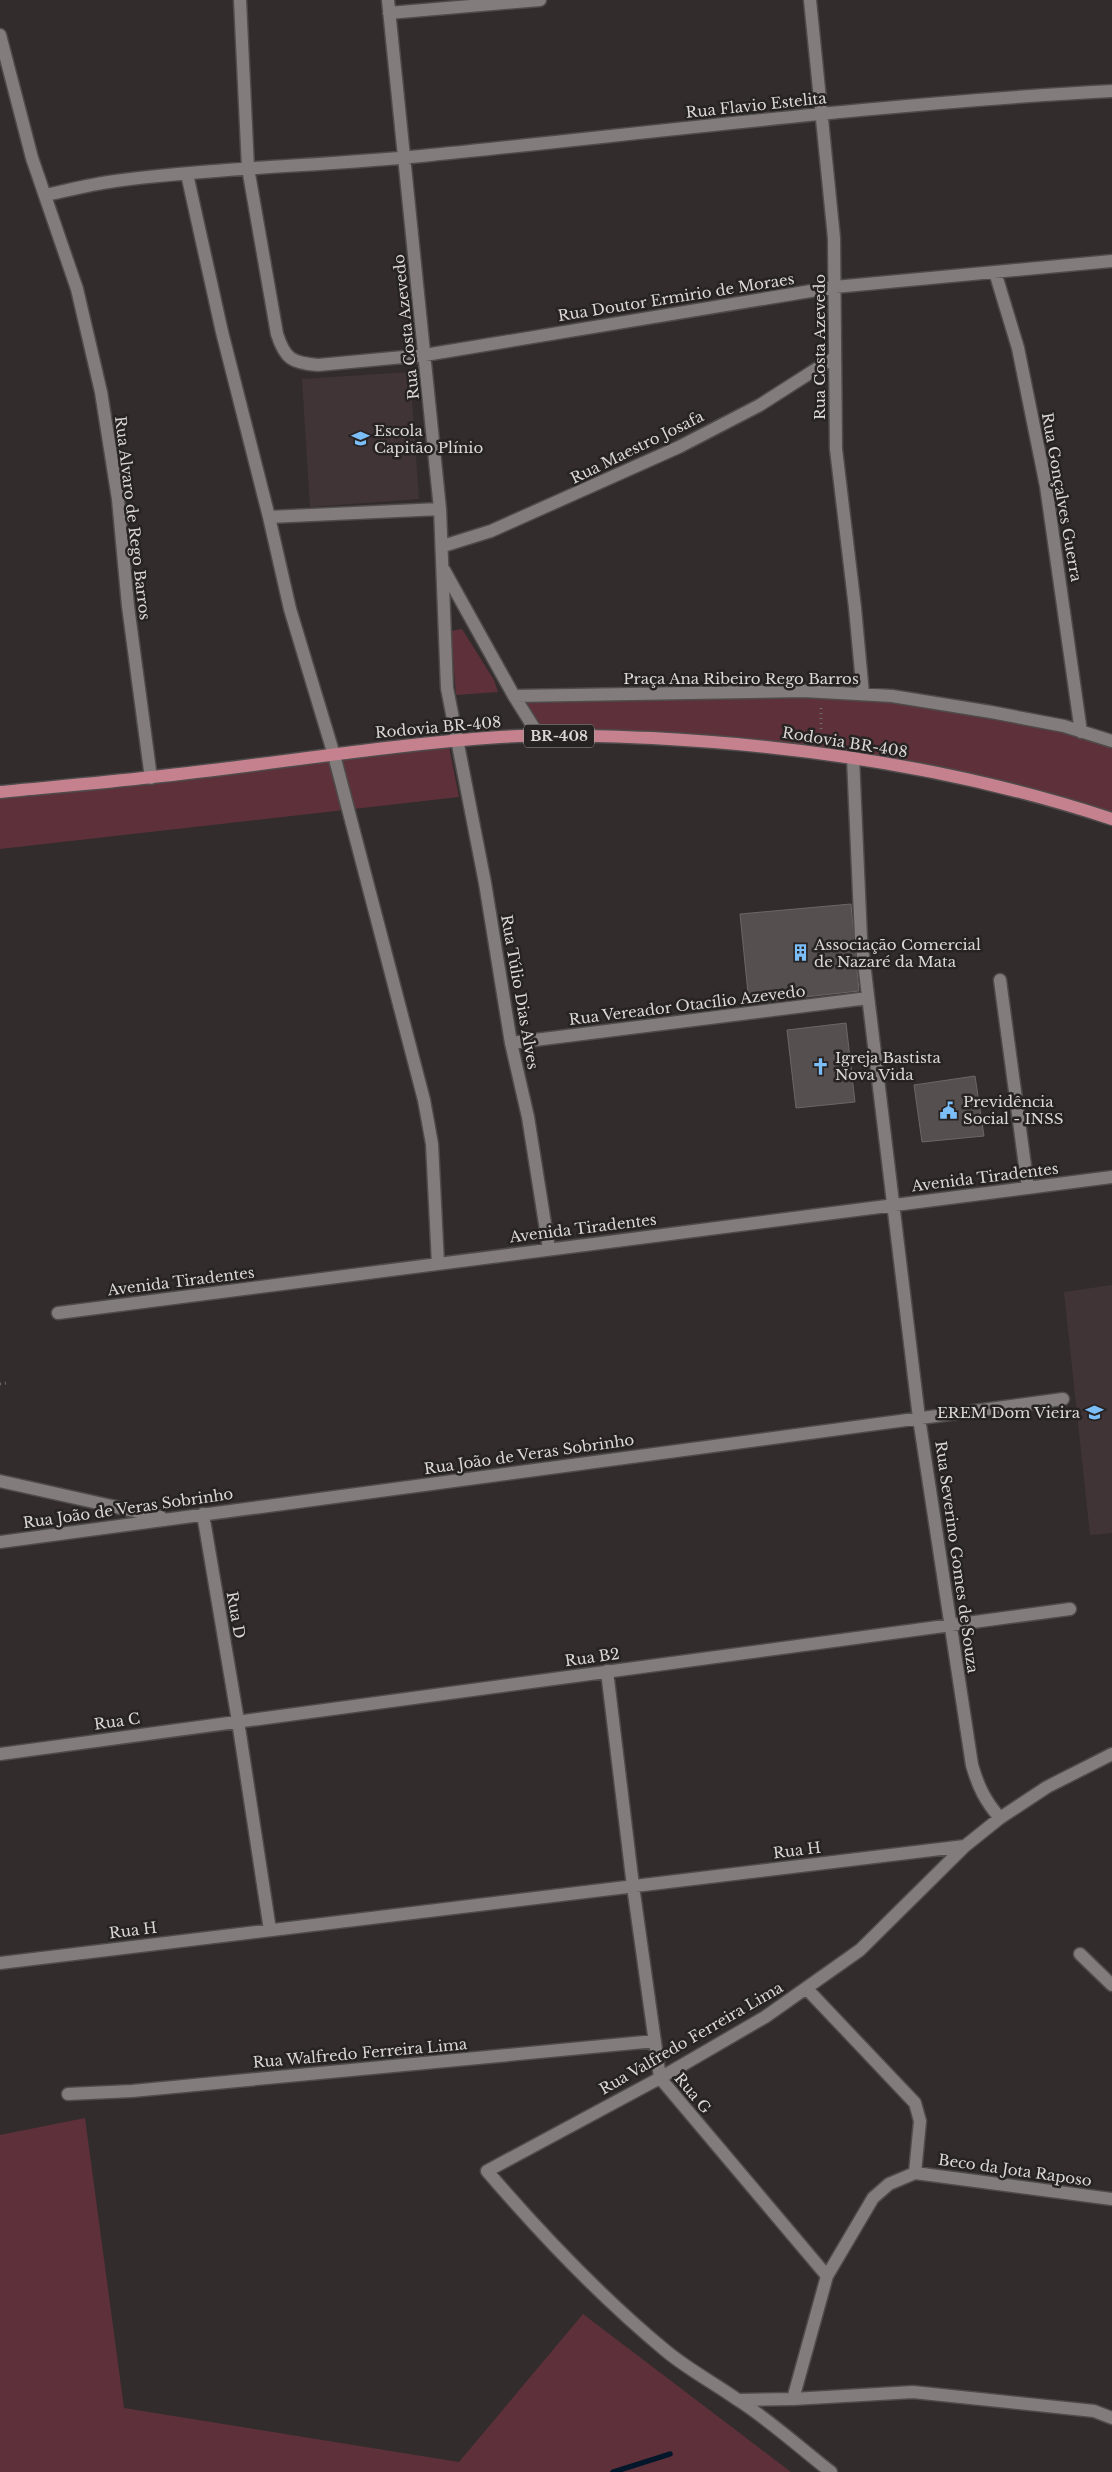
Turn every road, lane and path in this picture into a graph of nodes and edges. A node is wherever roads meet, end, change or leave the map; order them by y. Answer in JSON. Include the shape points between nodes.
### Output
{"nodes":[{"id":1,"x":240,"y":0,"type":"edge"},
{"id":2,"x":388,"y":0,"type":"edge"},
{"id":3,"x":540,"y":0,"type":"edge"},
{"id":4,"x":810,"y":0,"type":"edge"},
{"id":5,"x":389,"y":13,"type":"junction"},
{"id":6,"x":0,"y":35,"type":"edge"},
{"id":7,"x":1112,"y":91,"type":"edge"},
{"id":8,"x":820,"y":115,"type":"junction"},
{"id":9,"x":404,"y":158,"type":"junction"},
{"id":10,"x":248,"y":168,"type":"junction"},
{"id":11,"x":187,"y":174,"type":"junction"},
{"id":12,"x":46,"y":195,"type":"junction"},
{"id":13,"x":1112,"y":261,"type":"edge"},
{"id":14,"x":995,"y":272,"type":"junction"},
{"id":15,"x":835,"y":287,"type":"junction"},
{"id":16,"x":425,"y":355,"type":"junction"},
{"id":17,"x":836,"y":357,"type":"junction"},
{"id":18,"x":440,"y":509,"type":"junction"},
{"id":19,"x":269,"y":517,"type":"junction"},
{"id":20,"x":443,"y":546,"type":"junction"},
{"id":21,"x":442,"y":568,"type":"junction"},
{"id":22,"x":820,"y":692,"type":"junction"},
{"id":23,"x":863,"y":694,"type":"junction"},
{"id":24,"x":514,"y":696,"type":"junction"},
{"id":25,"x":821,"y":732,"type":"dead end"},
{"id":26,"x":1081,"y":732,"type":"junction"},
{"id":27,"x":539,"y":736,"type":"junction"},
{"id":28,"x":457,"y":741,"type":"junction"},
{"id":29,"x":1112,"y":741,"type":"edge"},
{"id":30,"x":334,"y":755,"type":"junction"},
{"id":31,"x":852,"y":758,"type":"junction"},
{"id":32,"x":151,"y":778,"type":"junction"},
{"id":33,"x":0,"y":792,"type":"edge"},
{"id":34,"x":1112,"y":819,"type":"edge"},
{"id":35,"x":1000,"y":980,"type":"dead end"},
{"id":36,"x":868,"y":998,"type":"junction"},
{"id":37,"x":511,"y":1043,"type":"junction"},
{"id":38,"x":1112,"y":1176,"type":"edge"},
{"id":39,"x":1028,"y":1188,"type":"junction"},
{"id":40,"x":893,"y":1205,"type":"junction"},
{"id":41,"x":550,"y":1249,"type":"junction"},
{"id":42,"x":438,"y":1264,"type":"junction"},
{"id":43,"x":58,"y":1313,"type":"dead end"},
{"id":44,"x":6,"y":1383,"type":"dead end"},
{"id":45,"x":0,"y":1384,"type":"edge"},
{"id":46,"x":1063,"y":1399,"type":"dead end"},
{"id":47,"x":920,"y":1418,"type":"junction"},
{"id":48,"x":0,"y":1481,"type":"edge"},
{"id":49,"x":202,"y":1514,"type":"junction"},
{"id":50,"x":170,"y":1519,"type":"junction"},
{"id":51,"x":0,"y":1542,"type":"edge"},
{"id":52,"x":1070,"y":1608,"type":"dead end"},
{"id":53,"x":950,"y":1625,"type":"junction"},
{"id":54,"x":608,"y":1671,"type":"junction"},
{"id":55,"x":238,"y":1721,"type":"junction"},
{"id":56,"x":0,"y":1754,"type":"edge"},
{"id":57,"x":1112,"y":1754,"type":"edge"},
{"id":58,"x":1000,"y":1818,"type":"junction"},
{"id":59,"x":965,"y":1846,"type":"junction"},
{"id":60,"x":633,"y":1886,"type":"junction"},
{"id":61,"x":270,"y":1930,"type":"junction"},
{"id":62,"x":1080,"y":1954,"type":"dead end"},
{"id":63,"x":0,"y":1962,"type":"edge"},
{"id":64,"x":1112,"y":1985,"type":"edge"},
{"id":65,"x":806,"y":1988,"type":"junction"},
{"id":66,"x":655,"y":2041,"type":"junction"},
{"id":67,"x":660,"y":2078,"type":"junction"},
{"id":68,"x":68,"y":2094,"type":"dead end"},
{"id":69,"x":915,"y":2172,"type":"junction"},
{"id":70,"x":1112,"y":2199,"type":"edge"},
{"id":71,"x":827,"y":2276,"type":"junction"},
{"id":72,"x":739,"y":2400,"type":"junction"},
{"id":73,"x":792,"y":2400,"type":"junction"},
{"id":74,"x":1112,"y":2418,"type":"edge"},
{"id":75,"x":831,"y":2472,"type":"edge"}],
"edges":[{"from":1,"to":10,"type":"street","name":"Rua Doutor Ermirio de Moraes"},
{"from":2,"to":5,"type":"street","name":"Rua Costa Azevedo"},
{"from":3,"to":5,"type":"street"},
{"from":4,"to":8,"type":"street","name":"Rua Costa Azevedo"},
{"from":5,"to":9,"type":"street","name":"Rua Costa Azevedo"},
{"from":6,"to":12,"type":"street","name":"Rua Alvaro de Rego Barros","via":[[32,158]]},
{"from":7,"to":8,"type":"street","name":"Rua Flavio Estelita"},
{"from":8,"to":9,"type":"street","name":"Rua Flavio Estelita"},
{"from":8,"to":15,"type":"street","name":"Rua Costa Azevedo","via":[[834,238]]},
{"from":9,"to":10,"type":"street","name":"Rua Flavio Estelita"},
{"from":9,"to":16,"type":"street","name":"Rua Costa Azevedo"},
{"from":10,"to":11,"type":"street","name":"Rua Flavio Estelita"},
{"from":10,"to":16,"type":"street","name":"Rua Doutor Ermirio de Moraes","via":[[277,334],[281,348],[289,358],[303,364],[318,365]]},
{"from":11,"to":12,"type":"street","name":"Rua Flavio Estelita","via":[[113,182]]},
{"from":11,"to":19,"type":"street","via":[[222,332]]},
{"from":12,"to":32,"type":"street","name":"Rua Alvaro de Rego Barros","via":[[77,289],[101,392],[118,499],[128,606]]},
{"from":13,"to":14,"type":"street","name":"Rua Doutor Ermirio de Moraes"},
{"from":14,"to":15,"type":"street","name":"Rua Doutor Ermirio de Moraes"},
{"from":14,"to":26,"type":"street","name":"Rua Gonçalves Guerra","via":[[1018,348],[1046,486]]},
{"from":15,"to":16,"type":"street","name":"Rua Doutor Ermirio de Moraes"},
{"from":15,"to":17,"type":"street","name":"Rua Costa Azevedo"},
{"from":16,"to":18,"type":"street","name":"Rua Costa Azevedo"},
{"from":17,"to":20,"type":"street","name":"Rua Maestro Josafa","via":[[760,404],[680,447],[492,531]]},
{"from":17,"to":23,"type":"street","name":"Rua Costa Azevedo","via":[[836,449]]},
{"from":18,"to":19,"type":"street"},
{"from":18,"to":20,"type":"street","name":"Rua Costa Azevedo"},
{"from":19,"to":30,"type":"street","via":[[290,609]]},
{"from":20,"to":21,"type":"street","name":"Rua Costa Azevedo"},
{"from":21,"to":24,"type":"street"},
{"from":21,"to":28,"type":"street","name":"Rua Costa Azevedo","via":[[447,688]]},
{"from":22,"to":23,"type":"street","name":"Praça Ana Ribeiro Rego Barros"},
{"from":22,"to":24,"type":"street","name":"Praça Ana Ribeiro Rego Barros"},
{"from":22,"to":25,"type":"path"},
{"from":23,"to":26,"type":"street","name":"Praça Ana Ribeiro Rego Barros","via":[[991,712]]},
{"from":24,"to":27,"type":"street"},
{"from":26,"to":29,"type":"street","name":"Praça Ana Ribeiro Rego Barros"},
{"from":27,"to":28,"type":"main road","name":"Rodovia BR-408","number":"BR-408"},
{"from":27,"to":31,"type":"main road","name":"Rodovia BR-408","number":"BR-408","via":[[730,742]]},
{"from":28,"to":30,"type":"main road","name":"Rodovia BR-408","number":"BR-408"},
{"from":28,"to":37,"type":"street","name":"Rua Túlio Dias Alves","via":[[485,883]]},
{"from":30,"to":32,"type":"main road","name":"Rodovia BR-408","number":"BR-408"},
{"from":30,"to":42,"type":"street","via":[[424,1100],[432,1144]]},
{"from":31,"to":34,"type":"main road","name":"Rodovia BR-408","number":"BR-408","via":[[966,779]]},
{"from":31,"to":36,"type":"street","name":"Rua Severino Gomes de Souza","via":[[861,938]]},
{"from":32,"to":33,"type":"main road","name":"Rodovia BR-408","number":"BR-408"},
{"from":35,"to":39,"type":"street"},
{"from":36,"to":37,"type":"street","name":"Rua Vereador Otacílio Azevedo"},
{"from":36,"to":40,"type":"street","name":"Rua Severino Gomes de Souza"},
{"from":37,"to":41,"type":"street","name":"Rua Túlio Dias Alves","via":[[528,1117]]},
{"from":38,"to":39,"type":"street","name":"Avenida Tiradentes"},
{"from":39,"to":40,"type":"street","name":"Avenida Tiradentes"},
{"from":40,"to":41,"type":"street","name":"Avenida Tiradentes"},
{"from":40,"to":47,"type":"street","name":"Rua Severino Gomes de Souza"},
{"from":41,"to":42,"type":"street","name":"Avenida Tiradentes"},
{"from":42,"to":43,"type":"street","name":"Avenida Tiradentes"},
{"from":44,"to":45,"type":"path"},
{"from":46,"to":47,"type":"street","name":"Rua João de Veras Sobrinho"},
{"from":47,"to":49,"type":"street","name":"Rua João de Veras Sobrinho"},
{"from":47,"to":53,"type":"street","name":"Rua Severino Gomes de Souza"},
{"from":48,"to":50,"type":"street"},
{"from":49,"to":50,"type":"street","name":"Rua João de Veras Sobrinho"},
{"from":49,"to":55,"type":"street","name":"Rua D"},
{"from":50,"to":51,"type":"street","name":"Rua João de Veras Sobrinho"},
{"from":52,"to":53,"type":"street","name":"Rua B2"},
{"from":53,"to":54,"type":"street","name":"Rua B2"},
{"from":53,"to":58,"type":"street","name":"Rua Severino Gomes de Souza","via":[[972,1765],[979,1789]]},
{"from":54,"to":55,"type":"street","name":"Rua B2"},
{"from":54,"to":60,"type":"street","name":"Rua G"},
{"from":55,"to":56,"type":"street","name":"Rua C"},
{"from":55,"to":61,"type":"street","name":"Rua D"},
{"from":57,"to":58,"type":"street","name":"Rua Valfredo Ferreira Lima","via":[[1048,1787]]},
{"from":58,"to":59,"type":"street","name":"Rua Valfredo Ferreira Lima"},
{"from":59,"to":60,"type":"street","name":"Rua H"},
{"from":59,"to":65,"type":"street","name":"Rua Valfredo Ferreira Lima","via":[[860,1950]]},
{"from":60,"to":61,"type":"street"},
{"from":60,"to":66,"type":"street","name":"Rua G"},
{"from":61,"to":63,"type":"street","name":"Rua H"},
{"from":62,"to":64,"type":"street"},
{"from":65,"to":67,"type":"street","name":"Rua Valfredo Ferreira Lima"},
{"from":65,"to":69,"type":"street","via":[[915,2103],[920,2121]]},
{"from":66,"to":67,"type":"street","name":"Rua G"},
{"from":66,"to":68,"type":"street","name":"Rua Walfredo Ferreira Lima","via":[[132,2091]]},
{"from":67,"to":71,"type":"street","name":"Rua G"},
{"from":67,"to":72,"type":"street","name":"Rua Valfredo Ferreira Lima","via":[[487,2171],[569,2260],[659,2345],[698,2375]]},
{"from":69,"to":70,"type":"street","name":"Beco da Jota Raposo"},
{"from":69,"to":71,"type":"street","via":[[889,2184],[873,2198]]},
{"from":71,"to":73,"type":"street"},
{"from":72,"to":73,"type":"street"},
{"from":72,"to":75,"type":"street"},
{"from":73,"to":74,"type":"street","via":[[913,2392],[1094,2411]]}]}
